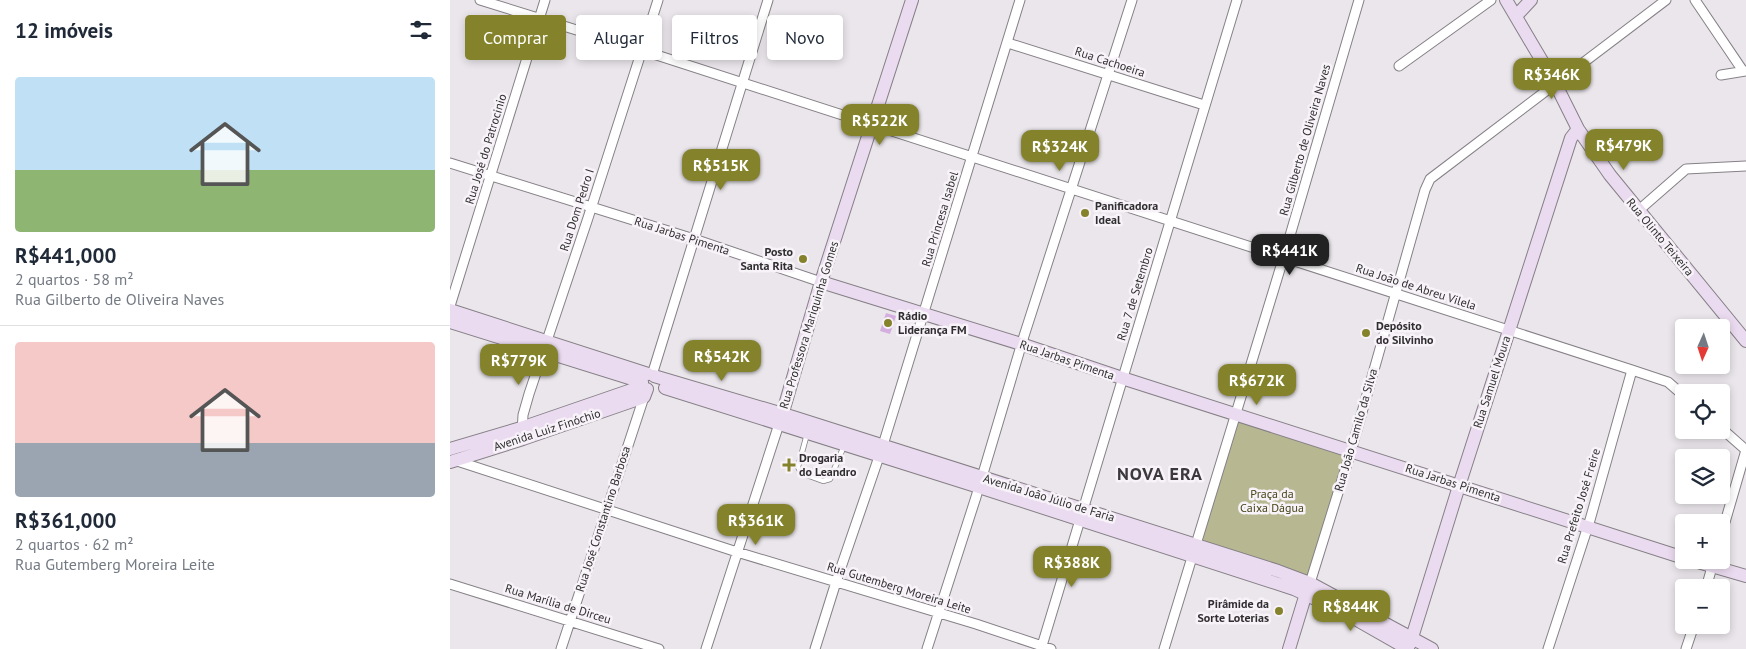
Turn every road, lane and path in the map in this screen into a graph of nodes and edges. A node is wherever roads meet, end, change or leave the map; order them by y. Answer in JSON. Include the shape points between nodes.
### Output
{"nodes":[{"id":1,"x":480,"y":0,"type":"edge"},
{"id":2,"x":545,"y":0,"type":"edge"},
{"id":3,"x":658,"y":0,"type":"edge"},
{"id":4,"x":768,"y":0,"type":"edge"},
{"id":5,"x":912,"y":0,"type":"edge"},
{"id":6,"x":1132,"y":0,"type":"edge"},
{"id":7,"x":1236,"y":0,"type":"edge"},
{"id":8,"x":1359,"y":0,"type":"edge"},
{"id":9,"x":1491,"y":0,"type":"edge"},
{"id":10,"x":1506,"y":0,"type":"edge"},
{"id":11,"x":1530,"y":0,"type":"edge"},
{"id":12,"x":1666,"y":0,"type":"edge"},
{"id":13,"x":1695,"y":0,"type":"edge"},
{"id":14,"x":1017,"y":1,"type":"edge"},
{"id":15,"x":529,"y":15,"type":"edge"},
{"id":16,"x":540,"y":15,"type":"edge"},
{"id":17,"x":653,"y":15,"type":"edge"},
{"id":18,"x":1516,"y":16,"type":"junction"},
{"id":19,"x":1008,"y":43,"type":"junction"},
{"id":20,"x":662,"y":57,"type":"edge"},
{"id":21,"x":526,"y":60,"type":"edge"},
{"id":22,"x":638,"y":60,"type":"edge"},
{"id":23,"x":1399,"y":66,"type":"dead end"},
{"id":24,"x":1744,"y":71,"type":"edge"},
{"id":25,"x":1109,"y":75,"type":"junction"},
{"id":26,"x":1721,"y":75,"type":"dead end"},
{"id":27,"x":742,"y":82,"type":"junction"},
{"id":28,"x":1555,"y":83,"type":"junction"},
{"id":29,"x":1204,"y":105,"type":"junction"},
{"id":30,"x":873,"y":124,"type":"junction"},
{"id":31,"x":1578,"y":129,"type":"junction"},
{"id":32,"x":972,"y":158,"type":"junction"},
{"id":33,"x":450,"y":163,"type":"edge"},
{"id":34,"x":1746,"y":166,"type":"edge"},
{"id":35,"x":491,"y":176,"type":"junction"},
{"id":36,"x":1072,"y":188,"type":"junction"},
{"id":37,"x":592,"y":207,"type":"junction"},
{"id":38,"x":1639,"y":210,"type":"junction"},
{"id":39,"x":1170,"y":220,"type":"junction"},
{"id":40,"x":694,"y":239,"type":"junction"},
{"id":41,"x":1284,"y":256,"type":"junction"},
{"id":42,"x":821,"y":282,"type":"junction"},
{"id":43,"x":1395,"y":294,"type":"junction"},
{"id":44,"x":450,"y":306,"type":"edge"},
{"id":45,"x":450,"y":310,"type":"edge"},
{"id":46,"x":924,"y":313,"type":"junction"},
{"id":47,"x":450,"y":322,"type":"edge"},
{"id":48,"x":1509,"y":329,"type":"junction"},
{"id":49,"x":1746,"y":341,"type":"edge"},
{"id":50,"x":1022,"y":344,"type":"junction"},
{"id":51,"x":546,"y":346,"type":"junction"},
{"id":52,"x":1632,"y":370,"type":"junction"},
{"id":53,"x":1122,"y":378,"type":"junction"},
{"id":54,"x":648,"y":383,"type":"junction"},
{"id":55,"x":1675,"y":388,"type":"edge"},
{"id":56,"x":1235,"y":413,"type":"junction"},
{"id":57,"x":781,"y":419,"type":"junction"},
{"id":58,"x":522,"y":433,"type":"junction"},
{"id":59,"x":807,"y":433,"type":"junction"},
{"id":60,"x":1730,"y":436,"type":"edge"},
{"id":61,"x":844,"y":445,"type":"junction"},
{"id":62,"x":881,"y":450,"type":"junction"},
{"id":63,"x":1746,"y":450,"type":"edge"},
{"id":64,"x":1351,"y":451,"type":"junction"},
{"id":65,"x":451,"y":458,"type":"edge"},
{"id":66,"x":981,"y":482,"type":"junction"},
{"id":67,"x":1459,"y":486,"type":"junction"},
{"id":68,"x":607,"y":510,"type":"junction"},
{"id":69,"x":1082,"y":514,"type":"junction"},
{"id":70,"x":1727,"y":514,"type":"edge"},
{"id":71,"x":1588,"y":527,"type":"junction"},
{"id":72,"x":1194,"y":550,"type":"junction"},
{"id":73,"x":737,"y":552,"type":"junction"},
{"id":74,"x":1675,"y":555,"type":"edge"},
{"id":75,"x":1728,"y":569,"type":"edge"},
{"id":76,"x":1746,"y":576,"type":"edge"},
{"id":77,"x":836,"y":582,"type":"junction"},
{"id":78,"x":450,"y":584,"type":"edge"},
{"id":79,"x":1308,"y":588,"type":"junction"},
{"id":80,"x":939,"y":612,"type":"junction"},
{"id":81,"x":569,"y":621,"type":"junction"},
{"id":82,"x":1691,"y":634,"type":"edge"},
{"id":83,"x":1409,"y":646,"type":"edge"},
{"id":84,"x":1042,"y":647,"type":"edge"},
{"id":85,"x":561,"y":649,"type":"edge"},
{"id":86,"x":659,"y":649,"type":"edge"},
{"id":87,"x":706,"y":649,"type":"edge"},
{"id":88,"x":815,"y":649,"type":"edge"},
{"id":89,"x":927,"y":649,"type":"edge"},
{"id":90,"x":1051,"y":649,"type":"edge"},
{"id":91,"x":1164,"y":649,"type":"edge"},
{"id":92,"x":1290,"y":649,"type":"edge"},
{"id":93,"x":1432,"y":649,"type":"edge"},
{"id":94,"x":1548,"y":649,"type":"edge"},
{"id":95,"x":1686,"y":649,"type":"edge"}],
"edges":[{"from":1,"to":15,"type":"street","name":"Rua João de Abreu Vilela"},
{"from":2,"to":16,"type":"street","name":"Rua José do Patrocinio"},
{"from":3,"to":17,"type":"street","name":"Rua Dom Pedro I"},
{"from":4,"to":27,"type":"street","name":"Rua José Constantino Barbosa"},
{"from":5,"to":30,"type":"street","name":"Rua Professora Mariquinha Gomes"},
{"from":6,"to":25,"type":"street"},
{"from":7,"to":29,"type":"street","name":"Rua 7 de Setembro"},
{"from":8,"to":41,"type":"street","name":"Rua Gilberto de Oliveira Naves"},
{"from":9,"to":23,"type":"street"},
{"from":10,"to":18,"type":"street","name":"Rua Olinto Teixeira"},
{"from":11,"to":18,"type":"street"},
{"from":12,"to":28,"type":"street"},
{"from":13,"to":24,"type":"street"},
{"from":14,"to":19,"type":"street","name":"Rua Princesa Isabel"},
{"from":18,"to":28,"type":"street","name":"Rua Olinto Teixeira"},
{"from":19,"to":25,"type":"street","name":"Rua Cachoeira"},
{"from":19,"to":32,"type":"street","name":"Rua Princesa Isabel"},
{"from":20,"to":27,"type":"street","name":"Rua João de Abreu Vilela"},
{"from":21,"to":35,"type":"street","name":"Rua José do Patrocinio"},
{"from":22,"to":37,"type":"street","name":"Rua Dom Pedro I"},
{"from":24,"to":26,"type":"street"},
{"from":25,"to":29,"type":"street","name":"Rua Cachoeira"},
{"from":25,"to":36,"type":"street"},
{"from":27,"to":30,"type":"street","name":"Rua João de Abreu Vilela"},
{"from":27,"to":40,"type":"street","name":"Rua José Constantino Barbosa"},
{"from":28,"to":31,"type":"street","name":"Rua Olinto Teixeira"},
{"from":28,"to":43,"type":"street","name":"Rua João Camilo da Silva","via":[[1430,179]]},
{"from":29,"to":39,"type":"street","name":"Rua 7 de Setembro"},
{"from":30,"to":32,"type":"street","name":"Rua João de Abreu Vilela"},
{"from":30,"to":42,"type":"street","name":"Rua Professora Mariquinha Gomes"},
{"from":31,"to":38,"type":"street","name":"Rua Olinto Teixeira"},
{"from":31,"to":48,"type":"street","name":"Rua Samuel Moura","via":[[1571,138]]},
{"from":32,"to":36,"type":"street","name":"Rua João de Abreu Vilela"},
{"from":32,"to":46,"type":"street","name":"Rua Princesa Isabel"},
{"from":33,"to":35,"type":"street","name":"Rua Jarbas Pimenta"},
{"from":34,"to":38,"type":"street","via":[[1686,169]]},
{"from":35,"to":37,"type":"street","name":"Rua Jarbas Pimenta"},
{"from":35,"to":44,"type":"street","name":"Rua José do Patrocinio"},
{"from":36,"to":39,"type":"street","name":"Rua João de Abreu Vilela"},
{"from":36,"to":50,"type":"street"},
{"from":37,"to":40,"type":"street","name":"Rua Jarbas Pimenta"},
{"from":37,"to":51,"type":"street","name":"Rua Dom Pedro I"},
{"from":38,"to":49,"type":"street","name":"Rua Olinto Teixeira"},
{"from":39,"to":41,"type":"street","name":"Rua João de Abreu Vilela"},
{"from":39,"to":53,"type":"street","name":"Rua 7 de Setembro"},
{"from":40,"to":42,"type":"street","name":"Rua Jarbas Pimenta"},
{"from":40,"to":54,"type":"street","name":"Rua José Constantino Barbosa"},
{"from":41,"to":43,"type":"street","name":"Rua João de Abreu Vilela"},
{"from":41,"to":56,"type":"street","name":"Rua Gilberto de Oliveira Naves"},
{"from":42,"to":46,"type":"street","name":"Rua Jarbas Pimenta"},
{"from":42,"to":57,"type":"street","name":"Rua Professora Mariquinha Gomes"},
{"from":43,"to":48,"type":"street","name":"Rua João de Abreu Vilela"},
{"from":43,"to":64,"type":"street","name":"Rua João Camilo da Silva"},
{"from":45,"to":51,"type":"street","name":"Avenida João Júlio de Faria"},
{"from":46,"to":50,"type":"street","name":"Rua Jarbas Pimenta"},
{"from":46,"to":62,"type":"street","name":"Rua Princesa Isabel"},
{"from":47,"to":51,"type":"street","name":"Avenida João Júlio de Faria"},
{"from":48,"to":52,"type":"street","name":"Rua João de Abreu Vilela"},
{"from":48,"to":67,"type":"street","name":"Rua Samuel Moura"},
{"from":50,"to":53,"type":"street","name":"Rua Jarbas Pimenta"},
{"from":50,"to":66,"type":"street"},
{"from":51,"to":54,"type":"street","name":"Avenida João Júlio de Faria"},
{"from":51,"to":58,"type":"street","name":"Rua Dom Pedro I","via":[[525,406]]},
{"from":52,"to":55,"type":"street","name":"Rua João de Abreu Vilela","via":[[1668,382]]},
{"from":52,"to":71,"type":"street","name":"Rua Prefeito José Freire"},
{"from":53,"to":56,"type":"street","name":"Rua Jarbas Pimenta"},
{"from":53,"to":69,"type":"street","name":"Rua 7 de Setembro"},
{"from":54,"to":57,"type":"street","name":"Avenida João Júlio de Faria"},
{"from":54,"to":58,"type":"street","name":"Avenida Luiz Finóchio","via":[[588,411]]},
{"from":54,"to":68,"type":"street","name":"Rua José Constantino Barbosa"},
{"from":56,"to":64,"type":"street","name":"Rua Jarbas Pimenta"},
{"from":56,"to":72,"type":"street","name":"Rua Gilberto de Oliveira Naves"},
{"from":57,"to":59,"type":"street","name":"Avenida João Júlio de Faria"},
{"from":57,"to":62,"type":"street","name":"Avenida João Júlio de Faria"},
{"from":57,"to":73,"type":"street","name":"Rua Professora Mariquinha Gomes"},
{"from":58,"to":65,"type":"street","name":"Avenida Luiz Finóchio"},
{"from":59,"to":61,"type":"street","name":"Avenida João Júlio de Faria"},
{"from":59,"to":61,"type":"lane","via":[[798,467],[800,473],[823,481],[830,479]]},
{"from":60,"to":63,"type":"street"},
{"from":61,"to":62,"type":"street","name":"Avenida João Júlio de Faria"},
{"from":62,"to":66,"type":"street","name":"Avenida João Júlio de Faria"},
{"from":62,"to":77,"type":"street","name":"Rua Princesa Isabel"},
{"from":63,"to":70,"type":"street"},
{"from":64,"to":67,"type":"street","name":"Rua Jarbas Pimenta"},
{"from":64,"to":79,"type":"street","name":"Rua João Camilo da Silva"},
{"from":65,"to":68,"type":"street","name":"Rua Gutemberg Moreira Leite"},
{"from":66,"to":69,"type":"street","name":"Avenida João Júlio de Faria"},
{"from":66,"to":80,"type":"street"},
{"from":67,"to":71,"type":"street","name":"Rua Jarbas Pimenta"},
{"from":67,"to":83,"type":"street","name":"Rua Samuel Moura"},
{"from":68,"to":73,"type":"street","name":"Rua Gutemberg Moreira Leite"},
{"from":68,"to":81,"type":"street","name":"Rua José Constantino Barbosa"},
{"from":69,"to":72,"type":"street","name":"Avenida João Júlio de Faria"},
{"from":69,"to":84,"type":"street","name":"Rua 7 de Setembro"},
{"from":71,"to":74,"type":"street","name":"Rua Jarbas Pimenta"},
{"from":71,"to":94,"type":"street","name":"Rua Prefeito José Freire"},
{"from":72,"to":79,"type":"street","name":"Avenida João Júlio de Faria"},
{"from":72,"to":91,"type":"street","name":"Rua Gilberto de Oliveira Naves"},
{"from":73,"to":77,"type":"street","name":"Rua Gutemberg Moreira Leite"},
{"from":73,"to":87,"type":"street","name":"Rua Professora Mariquinha Gomes"},
{"from":75,"to":76,"type":"street"},
{"from":77,"to":80,"type":"street","name":"Rua Gutemberg Moreira Leite"},
{"from":77,"to":88,"type":"street","name":"Rua Princesa Isabel"},
{"from":78,"to":81,"type":"street","name":"Rua Marília de Dirceu"},
{"from":79,"to":83,"type":"street","name":"Avenida João Júlio de Faria"},
{"from":79,"to":92,"type":"street","name":"Rua João Camilo da Silva"},
{"from":80,"to":84,"type":"street","name":"Rua Gutemberg Moreira Leite"},
{"from":80,"to":89,"type":"street"},
{"from":81,"to":85,"type":"street","name":"Rua José Constantino Barbosa"},
{"from":81,"to":86,"type":"street","name":"Rua Marília de Dirceu"},
{"from":82,"to":95,"type":"street"},
{"from":83,"to":93,"type":"street","name":"Avenida João Júlio de Faria"},
{"from":84,"to":90,"type":"street","name":"Rua Gutemberg Moreira Leite"}]}
